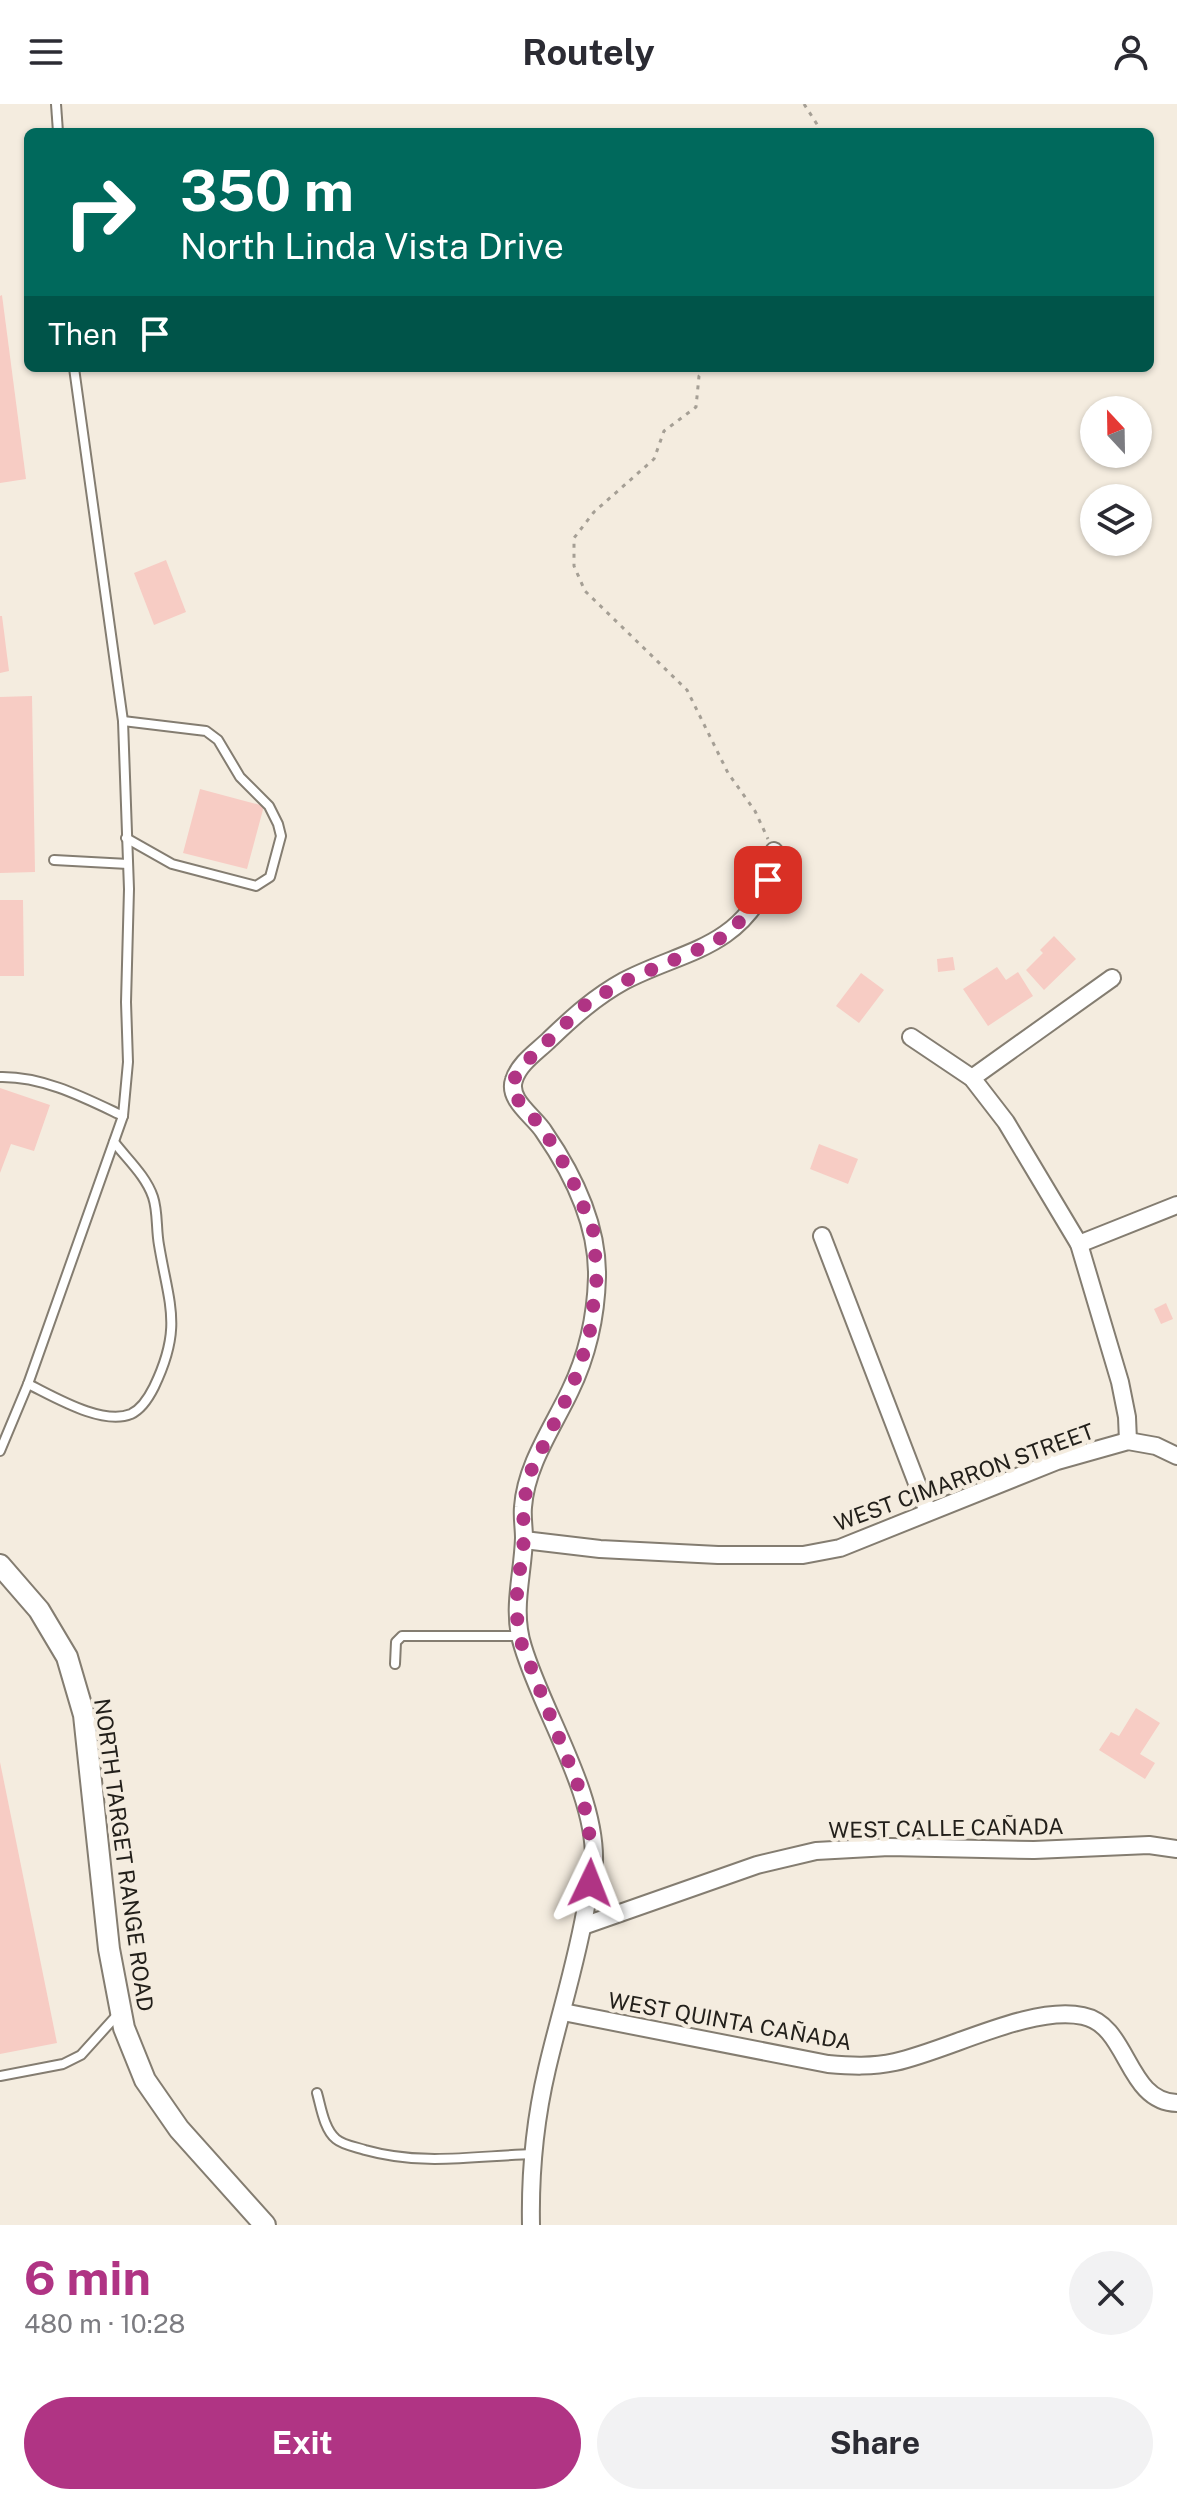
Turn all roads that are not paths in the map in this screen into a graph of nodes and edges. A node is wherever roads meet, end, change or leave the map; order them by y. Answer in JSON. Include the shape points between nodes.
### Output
{"nodes":[{"id":1,"x":56,"y":104,"type":"edge"},
{"id":2,"x":58,"y":128,"type":"edge"},
{"id":3,"x":75,"y":372,"type":"edge"},
{"id":4,"x":123,"y":721,"type":"junction"},
{"id":5,"x":126,"y":838,"type":"junction"},
{"id":6,"x":774,"y":851,"type":"road end"},
{"id":7,"x":54,"y":860,"type":"dead end"},
{"id":8,"x":128,"y":864,"type":"junction"},
{"id":9,"x":1112,"y":978,"type":"dead end"},
{"id":10,"x":911,"y":1037,"type":"dead end"},
{"id":11,"x":0,"y":1077,"type":"edge"},
{"id":12,"x":972,"y":1078,"type":"junction"},
{"id":13,"x":123,"y":1116,"type":"junction"},
{"id":14,"x":114,"y":1142,"type":"junction"},
{"id":15,"x":1177,"y":1205,"type":"edge"},
{"id":16,"x":822,"y":1236,"type":"dead end"},
{"id":17,"x":1079,"y":1244,"type":"junction"},
{"id":18,"x":28,"y":1384,"type":"junction"},
{"id":19,"x":1128,"y":1441,"type":"junction"},
{"id":20,"x":0,"y":1451,"type":"edge"},
{"id":21,"x":1177,"y":1456,"type":"edge"},
{"id":22,"x":928,"y":1512,"type":"junction"},
{"id":23,"x":524,"y":1540,"type":"junction"},
{"id":24,"x":0,"y":1565,"type":"edge"},
{"id":25,"x":520,"y":1636,"type":"junction"},
{"id":26,"x":395,"y":1664,"type":"dead end"},
{"id":27,"x":1177,"y":1849,"type":"edge"},
{"id":28,"x":583,"y":1926,"type":"junction"},
{"id":29,"x":121,"y":2011,"type":"junction"},
{"id":30,"x":563,"y":2012,"type":"junction"},
{"id":31,"x":0,"y":2076,"type":"edge"},
{"id":32,"x":317,"y":2093,"type":"dead end"},
{"id":33,"x":1177,"y":2103,"type":"edge"},
{"id":34,"x":534,"y":2154,"type":"junction"},
{"id":35,"x":265,"y":2225,"type":"edge"},
{"id":36,"x":531,"y":2225,"type":"edge"}],
"edges":[{"from":1,"to":2,"type":"lane"},
{"from":3,"to":4,"type":"lane"},
{"from":4,"to":5,"type":"lane"},
{"from":4,"to":5,"type":"lane","via":[[206,731],[269,806],[281,836],[270,877],[256,886],[172,864]]},
{"from":5,"to":8,"type":"lane"},
{"from":6,"to":23,"type":"street","via":[[768,880],[730,933],[587,1003],[514,1079],[512,1090],[569,1172],[593,1230],[597,1276],[589,1338],[572,1387],[531,1471],[523,1505]]},
{"from":7,"to":8,"type":"lane"},
{"from":8,"to":13,"type":"lane"},
{"from":9,"to":12,"type":"street"},
{"from":10,"to":12,"type":"street"},
{"from":11,"to":13,"type":"lane","via":[[58,1087]]},
{"from":12,"to":17,"type":"street","via":[[1006,1122]]},
{"from":13,"to":14,"type":"lane"},
{"from":14,"to":18,"type":"lane"},
{"from":14,"to":18,"type":"lane","via":[[143,1179],[156,1213],[172,1310],[163,1367],[147,1400],[132,1414],[112,1417]]},
{"from":15,"to":17,"type":"street"},
{"from":16,"to":22,"type":"street"},
{"from":17,"to":19,"type":"street","via":[[1120,1382]]},
{"from":18,"to":20,"type":"lane"},
{"from":19,"to":21,"type":"street","name":"WEST CIMARRON STREET"},
{"from":19,"to":22,"type":"street","name":"WEST CIMARRON STREET","via":[[1057,1461]]},
{"from":22,"to":23,"type":"street","name":"WEST CIMARRON STREET","via":[[840,1548],[803,1555],[615,1550]]},
{"from":23,"to":25,"type":"street","via":[[517,1591]]},
{"from":24,"to":29,"type":"street","name":"NORTH TARGET RANGE ROAD","via":[[39,1610],[67,1657],[84,1715],[109,1949]]},
{"from":25,"to":26,"type":"lane","via":[[402,1636],[396,1642]]},
{"from":25,"to":28,"type":"street","via":[[583,1798],[594,1861]]},
{"from":27,"to":28,"type":"street","name":"WEST CALLE CAÑADA","via":[[1149,1845],[816,1851],[757,1865]]},
{"from":28,"to":30,"type":"street"},
{"from":29,"to":31,"type":"lane","via":[[81,2055],[63,2064]]},
{"from":29,"to":35,"type":"street","name":"NORTH TARGET RANGE ROAD","via":[[145,2080],[179,2129]]},
{"from":30,"to":33,"type":"street","name":"WEST QUINTA CAÑADA","via":[[860,2067],[894,2063],[1026,2019],[1056,2013],[1084,2016],[1100,2021],[1111,2033],[1152,2095]]},
{"from":30,"to":34,"type":"street","via":[[547,2069]]},
{"from":32,"to":34,"type":"lane","via":[[336,2139],[351,2146],[437,2161]]},
{"from":34,"to":36,"type":"street"}]}
